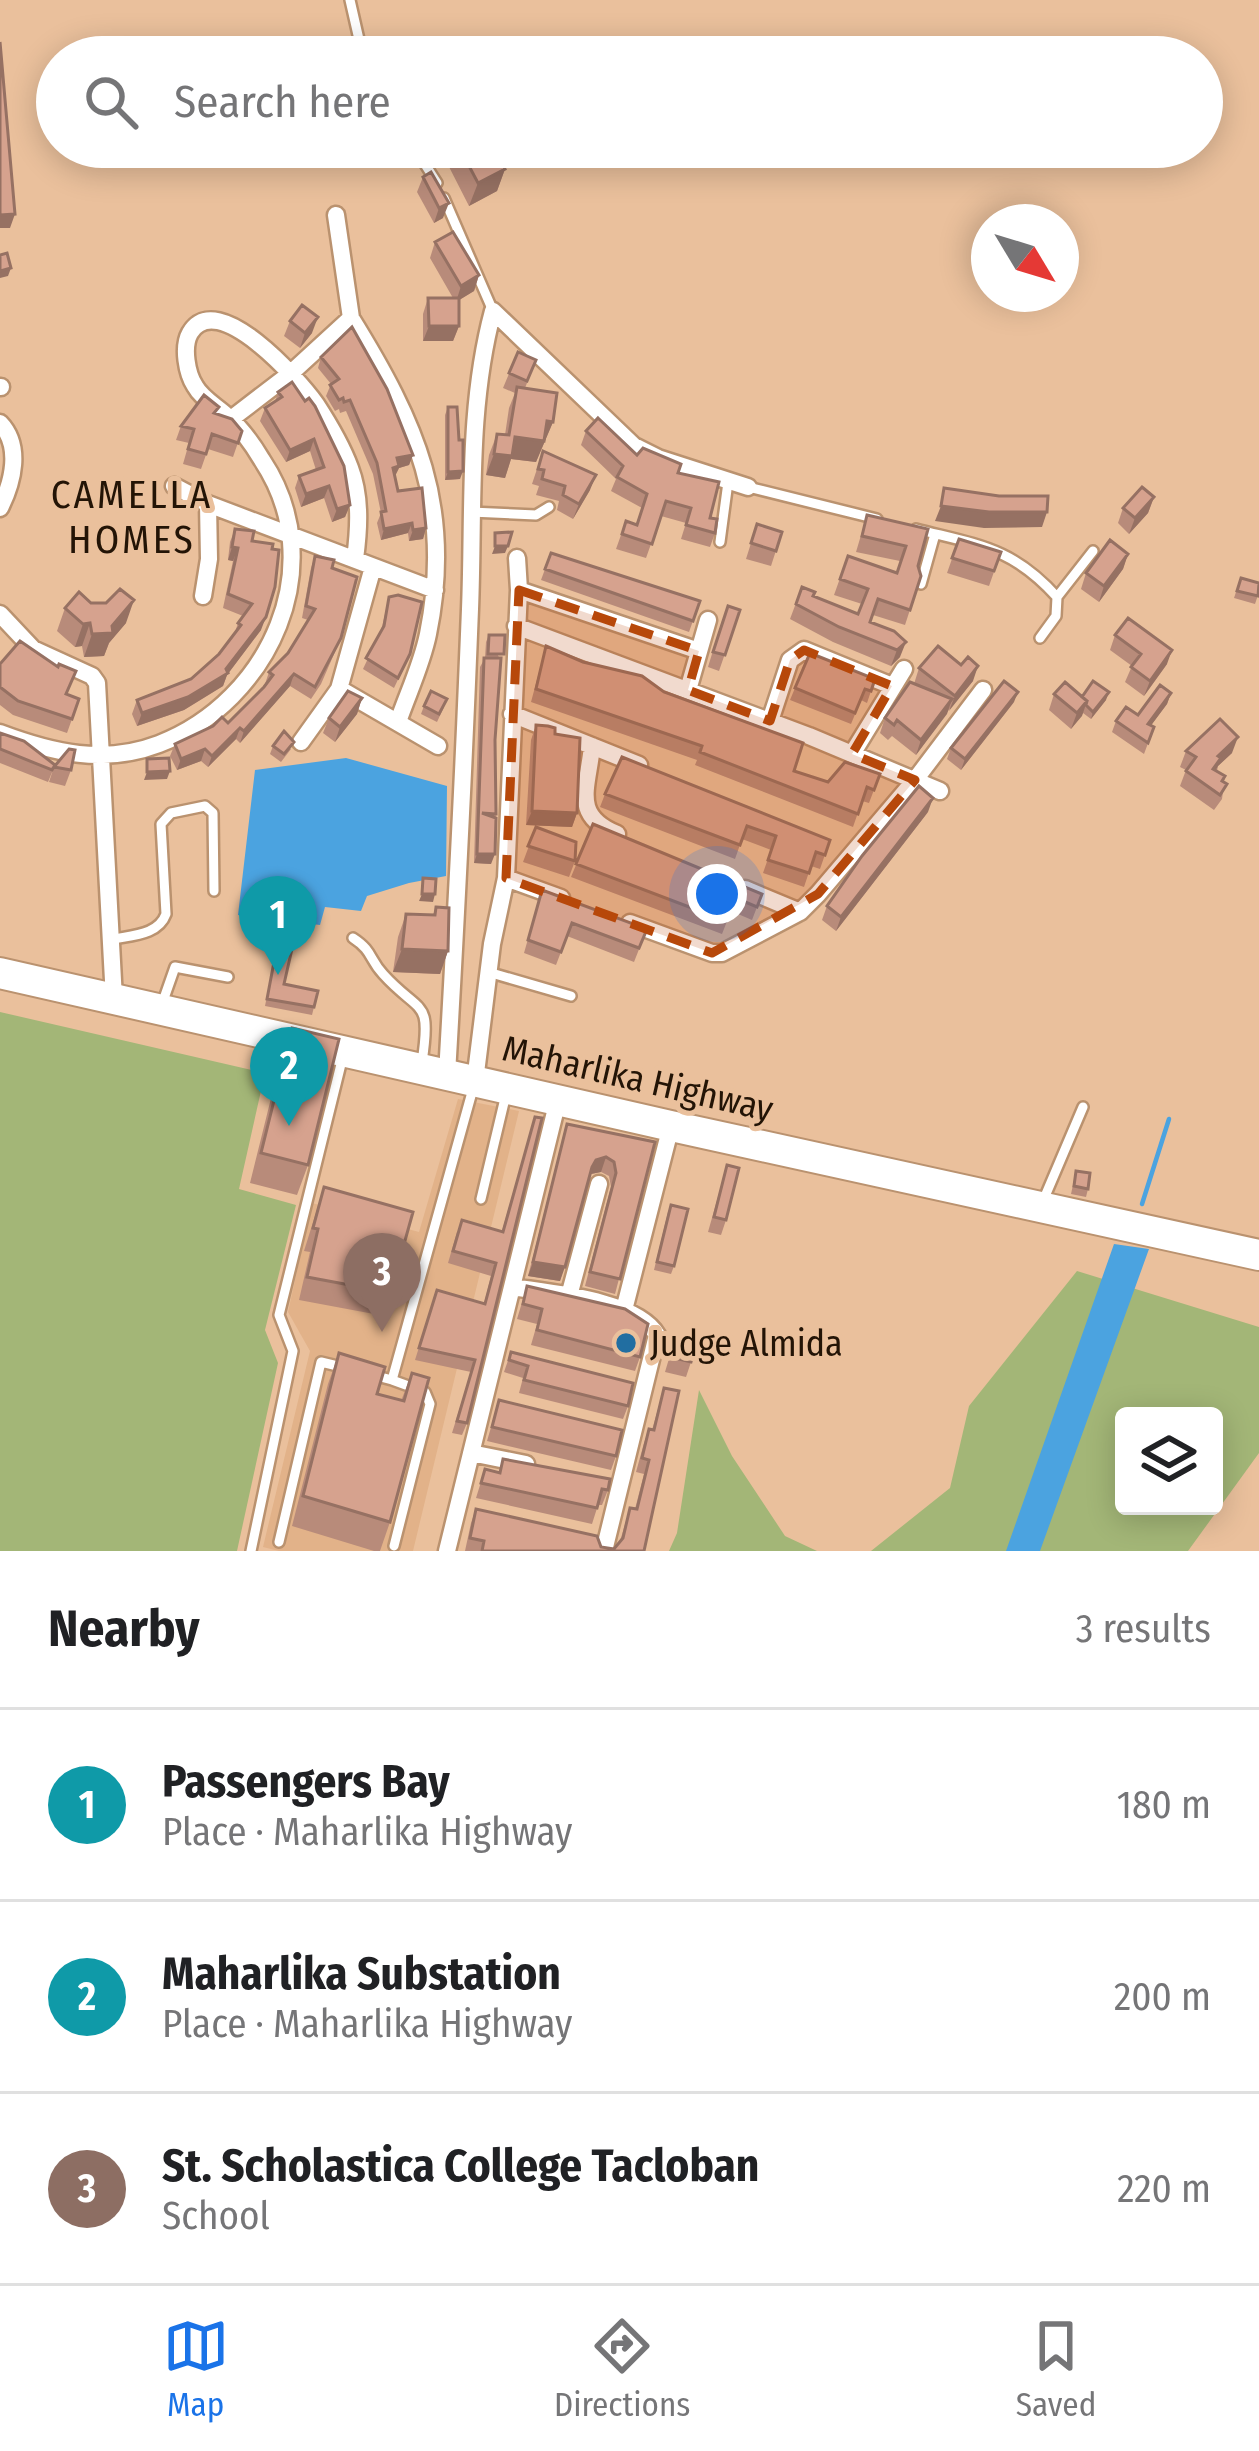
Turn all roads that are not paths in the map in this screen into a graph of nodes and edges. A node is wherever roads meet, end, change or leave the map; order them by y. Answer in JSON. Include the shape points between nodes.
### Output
{"nodes":[{"id":1,"x":350,"y":0,"type":"edge"},
{"id":2,"x":358,"y":36,"type":"edge"},
{"id":3,"x":426,"y":168,"type":"edge"},
{"id":4,"x":336,"y":215,"type":"dead end"},
{"id":5,"x":493,"y":310,"type":"junction"},
{"id":6,"x":351,"y":318,"type":"junction"},
{"id":7,"x":291,"y":373,"type":"junction"},
{"id":8,"x":231,"y":419,"type":"junction"},
{"id":9,"x":0,"y":423,"type":"edge"},
{"id":10,"x":728,"y":482,"type":"junction"},
{"id":11,"x":173,"y":486,"type":"dead end"},
{"id":12,"x":748,"y":487,"type":"joint"},
{"id":13,"x":208,"y":503,"type":"junction"},
{"id":14,"x":549,"y":507,"type":"dead end"},
{"id":15,"x":0,"y":508,"type":"edge"},
{"id":16,"x":471,"y":512,"type":"junction"},
{"id":17,"x":935,"y":534,"type":"junction"},
{"id":18,"x":290,"y":536,"type":"junction"},
{"id":19,"x":720,"y":542,"type":"edge"},
{"id":20,"x":1093,"y":551,"type":"dead end"},
{"id":21,"x":517,"y":558,"type":"dead end"},
{"id":22,"x":355,"y":559,"type":"junction"},
{"id":23,"x":373,"y":567,"type":"junction"},
{"id":24,"x":921,"y":584,"type":"edge"},
{"id":25,"x":435,"y":590,"type":"junction"},
{"id":26,"x":519,"y":590,"type":"junction"},
{"id":27,"x":203,"y":596,"type":"dead end"},
{"id":28,"x":1057,"y":597,"type":"junction"},
{"id":29,"x":0,"y":614,"type":"edge"},
{"id":30,"x":707,"y":620,"type":"dead end"},
{"id":31,"x":516,"y":626,"type":"junction"},
{"id":32,"x":1040,"y":638,"type":"dead end"},
{"id":33,"x":699,"y":651,"type":"junction"},
{"id":34,"x":904,"y":669,"type":"dead end"},
{"id":35,"x":892,"y":686,"type":"junction"},
{"id":36,"x":339,"y":689,"type":"junction"},
{"id":37,"x":688,"y":690,"type":"junction"},
{"id":38,"x":983,"y":690,"type":"dead end"},
{"id":39,"x":512,"y":714,"type":"junction"},
{"id":40,"x":770,"y":721,"type":"junction"},
{"id":41,"x":398,"y":722,"type":"junction"},
{"id":42,"x":0,"y":733,"type":"edge"},
{"id":43,"x":301,"y":742,"type":"dead end"},
{"id":44,"x":439,"y":746,"type":"dead end"},
{"id":45,"x":592,"y":746,"type":"junction"},
{"id":46,"x":852,"y":754,"type":"junction"},
{"id":47,"x":104,"y":758,"type":"junction"},
{"id":48,"x":658,"y":772,"type":"edge"},
{"id":49,"x":915,"y":780,"type":"junction"},
{"id":50,"x":940,"y":791,"type":"dead end"},
{"id":51,"x":624,"y":837,"type":"edge"},
{"id":52,"x":831,"y":841,"type":"edge"},
{"id":53,"x":853,"y":850,"type":"junction"},
{"id":54,"x":506,"y":878,"type":"junction"},
{"id":55,"x":734,"y":884,"type":"edge"},
{"id":56,"x":214,"y":890,"type":"dead end"},
{"id":57,"x":571,"y":902,"type":"edge"},
{"id":58,"x":800,"y":912,"type":"junction"},
{"id":59,"x":614,"y":918,"type":"edge"},
{"id":60,"x":353,"y":938,"type":"dead end"},
{"id":61,"x":110,"y":940,"type":"junction"},
{"id":62,"x":488,"y":972,"type":"junction"},
{"id":63,"x":0,"y":973,"type":"edge"},
{"id":64,"x":228,"y":977,"type":"dead end"},
{"id":65,"x":571,"y":996,"type":"dead end"},
{"id":66,"x":114,"y":999,"type":"junction"},
{"id":67,"x":161,"y":1010,"type":"junction"},
{"id":68,"x":344,"y":1051,"type":"junction"},
{"id":69,"x":448,"y":1074,"type":"junction"},
{"id":70,"x":508,"y":1088,"type":"junction"},
{"id":71,"x":558,"y":1100,"type":"junction"},
{"id":72,"x":1083,"y":1107,"type":"dead end"},
{"id":73,"x":671,"y":1126,"type":"junction"},
{"id":74,"x":598,"y":1184,"type":"dead end"},
{"id":75,"x":481,"y":1199,"type":"dead end"},
{"id":76,"x":1042,"y":1207,"type":"junction"},
{"id":77,"x":1259,"y":1255,"type":"edge"},
{"id":78,"x":512,"y":1287,"type":"junction"},
{"id":79,"x":569,"y":1296,"type":"junction"},
{"id":80,"x":624,"y":1310,"type":"junction"},
{"id":81,"x":496,"y":1349,"type":"junction"},
{"id":82,"x":518,"y":1354,"type":"edge"},
{"id":83,"x":392,"y":1380,"type":"junction"},
{"id":84,"x":624,"y":1382,"type":"edge"},
{"id":85,"x":645,"y":1387,"type":"junction"},
{"id":86,"x":486,"y":1398,"type":"junction"},
{"id":87,"x":507,"y":1403,"type":"edge"},
{"id":88,"x":612,"y":1429,"type":"edge"},
{"id":89,"x":633,"y":1434,"type":"junction"},
{"id":90,"x":471,"y":1453,"type":"junction"},
{"id":91,"x":535,"y":1466,"type":"edge"},
{"id":92,"x":599,"y":1480,"type":"edge"},
{"id":93,"x":620,"y":1485,"type":"junction"},
{"id":94,"x":458,"y":1507,"type":"junction"},
{"id":95,"x":479,"y":1511,"type":"edge"},
{"id":96,"x":585,"y":1535,"type":"edge"},
{"id":97,"x":279,"y":1542,"type":"dead end"},
{"id":98,"x":394,"y":1546,"type":"dead end"},
{"id":99,"x":606,"y":1546,"type":"edge"},
{"id":100,"x":251,"y":1551,"type":"edge"},
{"id":101,"x":447,"y":1551,"type":"edge"}],
"edges":[{"from":1,"to":2,"type":"lane"},
{"from":3,"to":5,"type":"lane"},
{"from":4,"to":6,"type":"street"},
{"from":5,"to":10,"type":"street","via":[[634,446]]},
{"from":5,"to":16,"type":"street","via":[[478,388]]},
{"from":6,"to":7,"type":"street"},
{"from":6,"to":25,"type":"street","via":[[416,440],[433,500]]},
{"from":7,"to":8,"type":"street"},
{"from":7,"to":8,"type":"street","via":[[238,329],[202,321],[186,344],[188,367],[195,387]]},
{"from":7,"to":22,"type":"street","via":[[351,470]]},
{"from":8,"to":18,"type":"street","via":[[264,461]]},
{"from":9,"to":15,"type":"street","via":[[14,475]]},
{"from":10,"to":12,"type":"street"},
{"from":10,"to":19,"type":"lane"},
{"from":11,"to":13,"type":"street"},
{"from":12,"to":17,"type":"lane"},
{"from":13,"to":18,"type":"street"},
{"from":13,"to":27,"type":"street"},
{"from":14,"to":16,"type":"lane","via":[[540,515]]},
{"from":16,"to":69,"type":"street","via":[[446,919]]},
{"from":17,"to":24,"type":"lane"},
{"from":17,"to":28,"type":"lane","via":[[1011,556]]},
{"from":18,"to":22,"type":"street"},
{"from":18,"to":47,"type":"street","via":[[282,619],[248,683],[184,734]]},
{"from":20,"to":28,"type":"lane"},
{"from":21,"to":26,"type":"street"},
{"from":22,"to":23,"type":"street"},
{"from":23,"to":25,"type":"street"},
{"from":23,"to":36,"type":"street"},
{"from":25,"to":41,"type":"street","via":[[428,639]]},
{"from":26,"to":31,"type":"street"},
{"from":26,"to":33,"type":"street"},
{"from":28,"to":32,"type":"lane","via":[[1056,616]]},
{"from":29,"to":47,"type":"street","via":[[33,649],[95,679]]},
{"from":30,"to":33,"type":"street"},
{"from":31,"to":37,"type":"street"},
{"from":31,"to":39,"type":"street"},
{"from":33,"to":37,"type":"street"},
{"from":34,"to":35,"type":"street"},
{"from":35,"to":40,"type":"street","via":[[804,650],[790,660]]},
{"from":35,"to":46,"type":"street"},
{"from":36,"to":41,"type":"street"},
{"from":36,"to":43,"type":"street"},
{"from":37,"to":40,"type":"street"},
{"from":38,"to":49,"type":"street"},
{"from":39,"to":45,"type":"street"},
{"from":39,"to":54,"type":"street"},
{"from":40,"to":46,"type":"street"},
{"from":41,"to":44,"type":"street"},
{"from":42,"to":47,"type":"street"},
{"from":45,"to":48,"type":"street"},
{"from":45,"to":51,"type":"street","via":[[589,817]]},
{"from":46,"to":49,"type":"street"},
{"from":47,"to":61,"type":"street"},
{"from":49,"to":50,"type":"street"},
{"from":49,"to":53,"type":"street"},
{"from":52,"to":53,"type":"street"},
{"from":53,"to":58,"type":"street"},
{"from":54,"to":57,"type":"street"},
{"from":54,"to":62,"type":"street"},
{"from":55,"to":58,"type":"street"},
{"from":56,"to":61,"type":"lane","via":[[213,814],[205,806],[171,813],[160,824],[163,922]]},
{"from":58,"to":59,"type":"street","via":[[722,953]]},
{"from":60,"to":69,"type":"lane","via":[[423,1010]]},
{"from":61,"to":66,"type":"street"},
{"from":62,"to":65,"type":"lane"},
{"from":62,"to":69,"type":"street"},
{"from":63,"to":66,"type":"highway","name":"Maharlika Highway"},
{"from":64,"to":67,"type":"lane","via":[[175,967]]},
{"from":66,"to":67,"type":"highway","name":"Maharlika Highway"},
{"from":67,"to":68,"type":"highway","name":"Maharlika Highway"},
{"from":68,"to":69,"type":"highway","name":"Maharlika Highway"},
{"from":68,"to":100,"type":"lane","via":[[279,1315],[293,1351]]},
{"from":69,"to":70,"type":"highway","name":"Maharlika Highway"},
{"from":69,"to":83,"type":"lane"},
{"from":70,"to":71,"type":"highway","name":"Maharlika Highway"},
{"from":70,"to":75,"type":"lane"},
{"from":71,"to":73,"type":"highway","name":"Maharlika Highway"},
{"from":71,"to":78,"type":"street"},
{"from":72,"to":76,"type":"lane"},
{"from":73,"to":76,"type":"highway","name":"Maharlika Highway"},
{"from":73,"to":80,"type":"street"},
{"from":74,"to":79,"type":"street"},
{"from":76,"to":77,"type":"highway","name":"Maharlika Highway"},
{"from":78,"to":79,"type":"street"},
{"from":78,"to":81,"type":"street"},
{"from":79,"to":80,"type":"street"},
{"from":80,"to":85,"type":"street","via":[[657,1335]]},
{"from":81,"to":82,"type":"street"},
{"from":81,"to":86,"type":"street"},
{"from":83,"to":97,"type":"lane","via":[[321,1361]]},
{"from":83,"to":98,"type":"lane","via":[[425,1392],[430,1404]]},
{"from":84,"to":85,"type":"street"},
{"from":85,"to":89,"type":"street"},
{"from":86,"to":87,"type":"street"},
{"from":86,"to":90,"type":"street"},
{"from":88,"to":89,"type":"street"},
{"from":89,"to":93,"type":"street"},
{"from":90,"to":91,"type":"street"},
{"from":90,"to":94,"type":"street"},
{"from":92,"to":93,"type":"street"},
{"from":93,"to":99,"type":"street"},
{"from":94,"to":95,"type":"street"},
{"from":94,"to":101,"type":"street"},
{"from":96,"to":99,"type":"street"}]}
